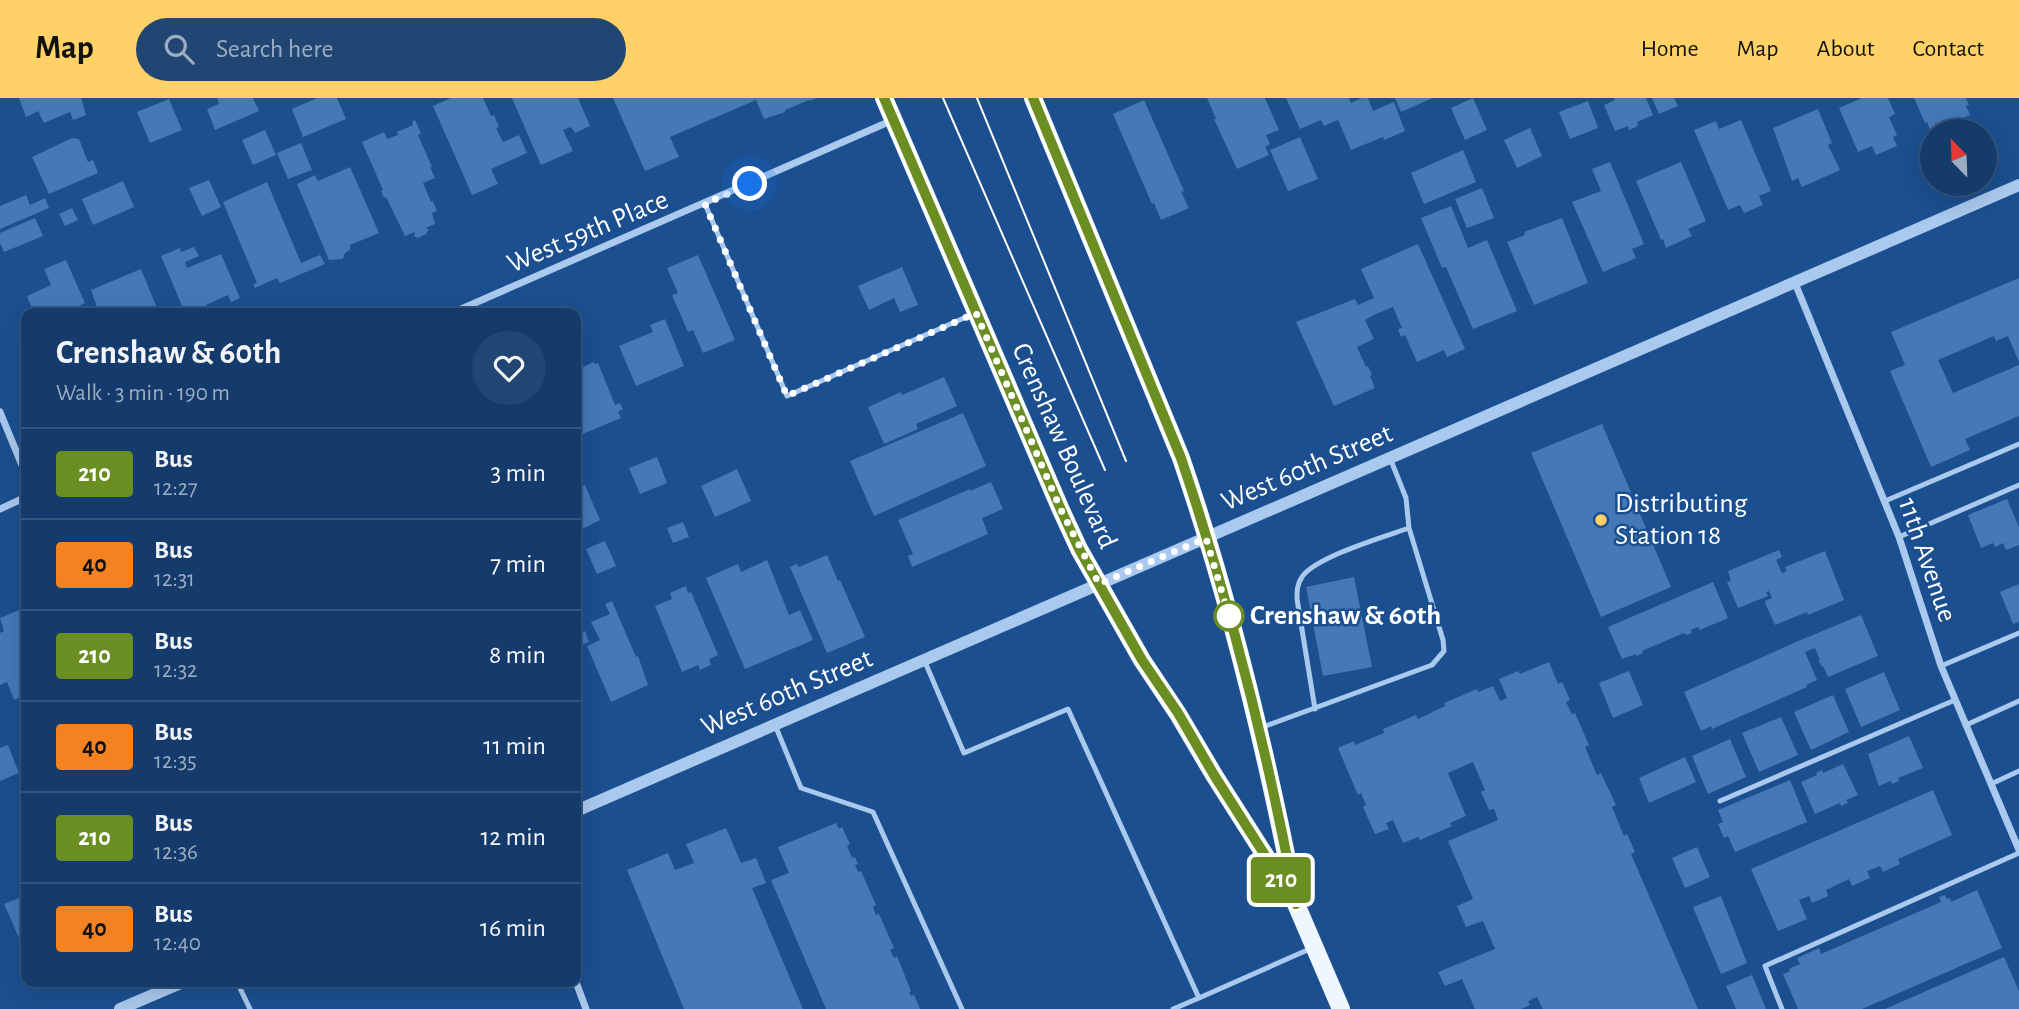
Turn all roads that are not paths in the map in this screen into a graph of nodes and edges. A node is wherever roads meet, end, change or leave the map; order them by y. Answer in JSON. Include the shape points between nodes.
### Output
{"nodes":[{"id":1,"x":884,"y":98,"type":"edge"},
{"id":2,"x":1033,"y":98,"type":"edge"},
{"id":3,"x":894,"y":120,"type":"junction"},
{"id":4,"x":2019,"y":185,"type":"edge"},
{"id":5,"x":705,"y":204,"type":"junction"},
{"id":6,"x":1795,"y":283,"type":"junction"},
{"id":7,"x":464,"y":308,"type":"edge"},
{"id":8,"x":976,"y":313,"type":"junction"},
{"id":9,"x":0,"y":412,"type":"edge"},
{"id":10,"x":2019,"y":444,"type":"edge"},
{"id":11,"x":1390,"y":458,"type":"junction"},
{"id":12,"x":21,"y":463,"type":"edge"},
{"id":13,"x":2019,"y":485,"type":"edge"},
{"id":14,"x":21,"y":499,"type":"edge"},
{"id":15,"x":1885,"y":501,"type":"junction"},
{"id":16,"x":0,"y":509,"type":"edge"},
{"id":17,"x":1409,"y":528,"type":"junction"},
{"id":18,"x":1899,"y":537,"type":"junction"},
{"id":19,"x":1206,"y":538,"type":"junction"},
{"id":20,"x":1099,"y":584,"type":"junction"},
{"id":21,"x":2019,"y":633,"type":"edge"},
{"id":22,"x":924,"y":660,"type":"junction"},
{"id":23,"x":1941,"y":666,"type":"junction"},
{"id":24,"x":1955,"y":700,"type":"junction"},
{"id":25,"x":2019,"y":701,"type":"edge"},
{"id":26,"x":1315,"y":709,"type":"junction"},
{"id":27,"x":775,"y":725,"type":"junction"},
{"id":28,"x":1966,"y":725,"type":"junction"},
{"id":29,"x":1259,"y":728,"type":"junction"},
{"id":30,"x":2019,"y":771,"type":"edge"},
{"id":31,"x":1991,"y":784,"type":"junction"},
{"id":32,"x":1720,"y":801,"type":"dead end"},
{"id":33,"x":581,"y":809,"type":"edge"},
{"id":34,"x":2019,"y":852,"type":"edge"},
{"id":35,"x":1296,"y":904,"type":"junction"},
{"id":36,"x":1315,"y":947,"type":"junction"},
{"id":37,"x":171,"y":987,"type":"edge"},
{"id":38,"x":239,"y":987,"type":"edge"},
{"id":39,"x":578,"y":987,"type":"edge"},
{"id":40,"x":1199,"y":998,"type":"junction"},
{"id":41,"x":120,"y":1009,"type":"edge"},
{"id":42,"x":250,"y":1009,"type":"edge"},
{"id":43,"x":586,"y":1009,"type":"edge"},
{"id":44,"x":962,"y":1009,"type":"edge"},
{"id":45,"x":1173,"y":1009,"type":"edge"},
{"id":46,"x":1342,"y":1009,"type":"edge"},
{"id":47,"x":1782,"y":1009,"type":"edge"}],
"edges":[{"from":1,"to":3,"type":"main road","name":"Crenshaw Boulevard"},
{"from":2,"to":19,"type":"main road","name":"Crenshaw Boulevard","via":[[1181,458]]},
{"from":3,"to":5,"type":"street","name":"West 59th Place"},
{"from":3,"to":8,"type":"main road","name":"Crenshaw Boulevard"},
{"from":4,"to":6,"type":"street","name":"West 60th Street"},
{"from":5,"to":7,"type":"street","name":"West 59th Place"},
{"from":5,"to":8,"type":"lane","via":[[787,396]]},
{"from":6,"to":11,"type":"street","name":"West 60th Street"},
{"from":6,"to":15,"type":"street","name":"11th Avenue"},
{"from":8,"to":20,"type":"main road","name":"Crenshaw Boulevard","via":[[1064,517]]},
{"from":9,"to":12,"type":"street"},
{"from":10,"to":15,"type":"lane"},
{"from":11,"to":17,"type":"lane","via":[[1406,498]]},
{"from":11,"to":19,"type":"street","name":"West 60th Street"},
{"from":13,"to":18,"type":"lane"},
{"from":14,"to":16,"type":"street"},
{"from":15,"to":18,"type":"street","name":"11th Avenue"},
{"from":17,"to":26,"type":"lane","via":[[1319,562],[1303,575],[1297,599]]},
{"from":17,"to":26,"type":"lane","via":[[1444,651],[1432,665]]},
{"from":18,"to":23,"type":"street","name":"11th Avenue"},
{"from":19,"to":20,"type":"street","name":"West 60th Street"},
{"from":19,"to":29,"type":"main road","name":"Crenshaw Boulevard"},
{"from":20,"to":22,"type":"street","name":"West 60th Street"},
{"from":20,"to":35,"type":"main road","name":"Crenshaw Boulevard"},
{"from":21,"to":23,"type":"lane"},
{"from":22,"to":27,"type":"street","name":"West 60th Street"},
{"from":22,"to":40,"type":"lane","via":[[964,753],[1068,709]]},
{"from":23,"to":24,"type":"street","name":"11th Avenue"},
{"from":24,"to":28,"type":"street","name":"11th Avenue"},
{"from":24,"to":32,"type":"lane"},
{"from":25,"to":28,"type":"lane"},
{"from":26,"to":29,"type":"lane"},
{"from":27,"to":33,"type":"street","name":"West 60th Street"},
{"from":27,"to":44,"type":"lane","via":[[801,788],[873,812]]},
{"from":28,"to":31,"type":"street","name":"11th Avenue"},
{"from":29,"to":35,"type":"main road","name":"Crenshaw Boulevard"},
{"from":30,"to":31,"type":"lane"},
{"from":31,"to":34,"type":"street","name":"11th Avenue"},
{"from":34,"to":47,"type":"lane","via":[[1765,966]]},
{"from":35,"to":36,"type":"main road","name":"Crenshaw Boulevard"},
{"from":36,"to":40,"type":"lane"},
{"from":36,"to":46,"type":"main road","name":"Crenshaw Boulevard"},
{"from":37,"to":41,"type":"street"},
{"from":38,"to":42,"type":"lane"},
{"from":39,"to":43,"type":"street"},
{"from":40,"to":45,"type":"lane"}]}
